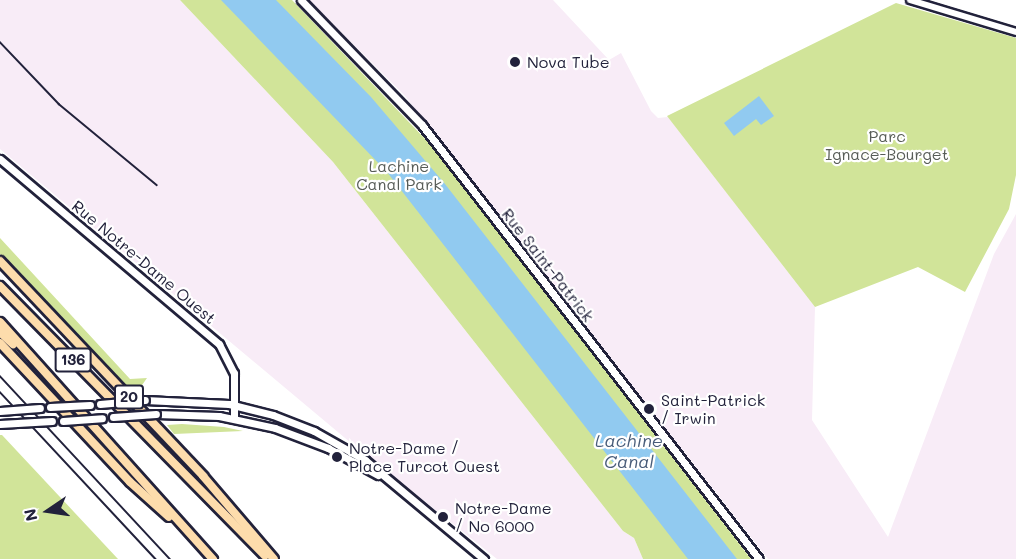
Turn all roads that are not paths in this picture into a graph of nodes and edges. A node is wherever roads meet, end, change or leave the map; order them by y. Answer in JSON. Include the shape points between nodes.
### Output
{"nodes":[{"id":1,"x":301,"y":0,"type":"edge"},
{"id":2,"x":910,"y":0,"type":"edge"},
{"id":3,"x":1016,"y":32,"type":"edge"},
{"id":4,"x":0,"y":159,"type":"edge"},
{"id":5,"x":0,"y":263,"type":"edge"},
{"id":6,"x":0,"y":286,"type":"edge"},
{"id":7,"x":0,"y":322,"type":"edge"},
{"id":8,"x":0,"y":332,"type":"edge"},
{"id":9,"x":0,"y":343,"type":"edge"},
{"id":10,"x":55,"y":384,"type":"junction"},
{"id":11,"x":236,"y":406,"type":"junction"},
{"id":12,"x":0,"y":411,"type":"edge"},
{"id":13,"x":234,"y":418,"type":"junction"},
{"id":14,"x":0,"y":424,"type":"edge"},
{"id":15,"x":388,"y":480,"type":"junction"},
{"id":16,"x":195,"y":539,"type":"junction"},
{"id":17,"x":213,"y":559,"type":"edge"},
{"id":18,"x":268,"y":559,"type":"edge"},
{"id":19,"x":274,"y":559,"type":"edge"},
{"id":20,"x":484,"y":559,"type":"edge"},
{"id":21,"x":759,"y":559,"type":"edge"}],
"edges":[{"from":1,"to":21,"type":"main road","name":"Rue Saint-Patrick","via":[[422,125]]},
{"from":2,"to":3,"type":"street"},
{"from":4,"to":11,"type":"main road","name":"Rue Notre-Dame Ouest","via":[[219,344],[234,373]]},
{"from":5,"to":19,"type":"highway","number":"20","via":[[191,463]]},
{"from":6,"to":18,"type":"highway","number":"136"},
{"from":7,"to":10,"type":"highway","number":"136"},
{"from":8,"to":10,"type":"highway"},
{"from":9,"to":16,"type":"highway","via":[[138,490]]},
{"from":10,"to":16,"type":"highway","number":"136"},
{"from":11,"to":12,"type":"main road","bridge":true,"via":[[145,400]]},
{"from":11,"to":13,"type":"main road","name":"Rue Notre-Dame Ouest"},
{"from":11,"to":15,"type":"main road","via":[[273,415],[327,437],[365,460]]},
{"from":13,"to":14,"type":"main road","bridge":true,"via":[[156,414]]},
{"from":13,"to":15,"type":"main road","via":[[314,441]]},
{"from":15,"to":20,"type":"main road"},
{"from":16,"to":17,"type":"highway","number":"136"}]}
